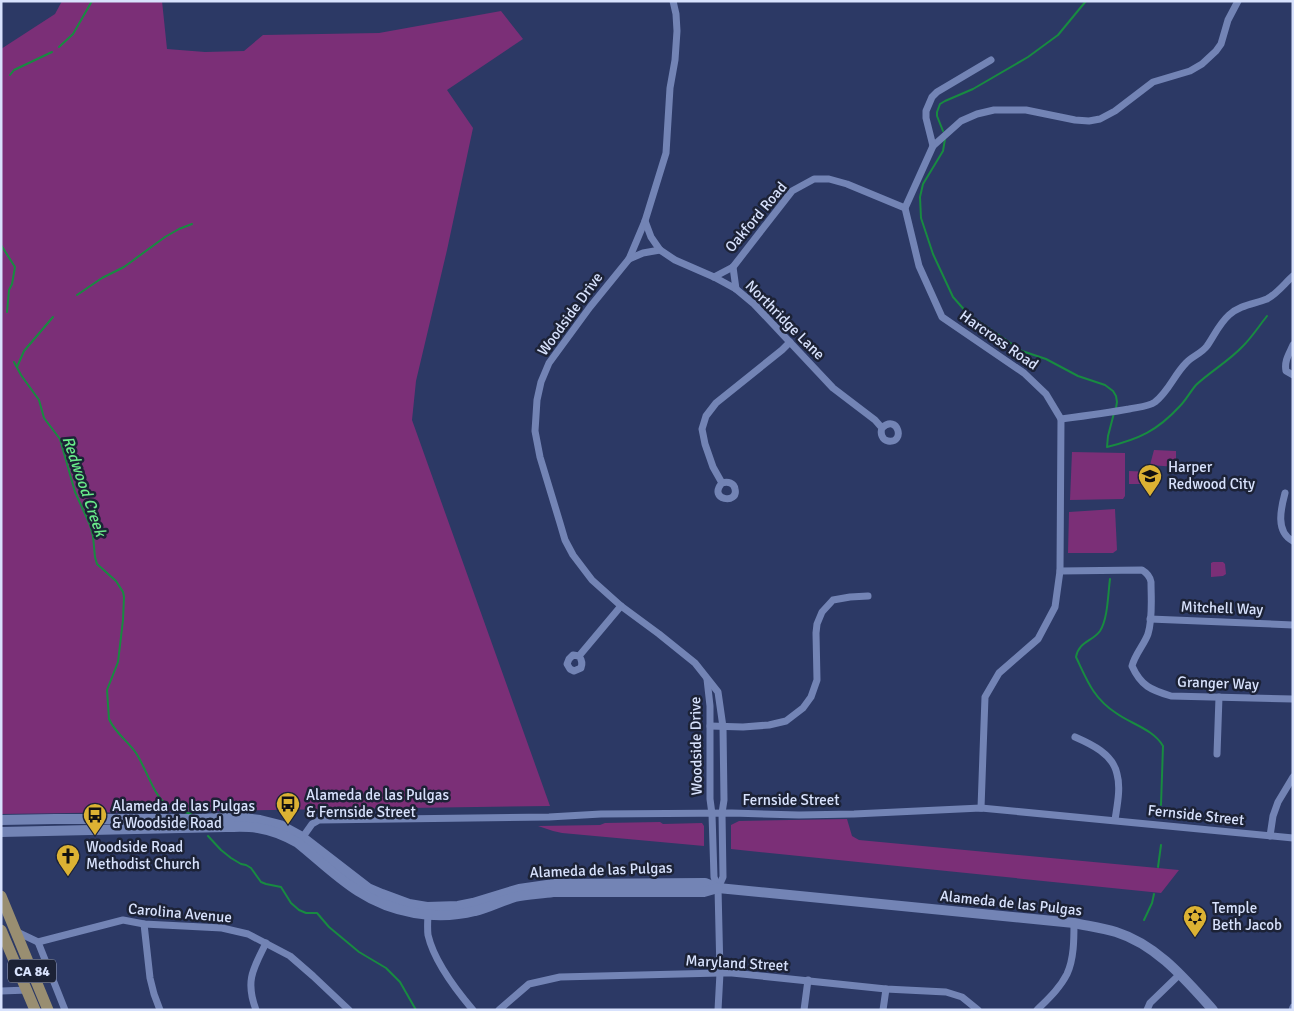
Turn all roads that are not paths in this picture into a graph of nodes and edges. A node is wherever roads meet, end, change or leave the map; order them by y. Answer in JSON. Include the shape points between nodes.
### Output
{"nodes":[{"id":1,"x":673,"y":1,"type":"edge"},
{"id":2,"x":1238,"y":1,"type":"edge"},
{"id":3,"x":991,"y":60,"type":"dead end"},
{"id":4,"x":933,"y":146,"type":"junction"},
{"id":5,"x":905,"y":208,"type":"junction"},
{"id":6,"x":645,"y":221,"type":"junction"},
{"id":7,"x":660,"y":250,"type":"junction"},
{"id":8,"x":629,"y":258,"type":"junction"},
{"id":9,"x":733,"y":266,"type":"junction"},
{"id":10,"x":1293,"y":276,"type":"edge"},
{"id":11,"x":714,"y":277,"type":"junction"},
{"id":12,"x":736,"y":289,"type":"junction"},
{"id":13,"x":790,"y":342,"type":"junction"},
{"id":14,"x":1293,"y":345,"type":"edge"},
{"id":15,"x":1293,"y":375,"type":"edge"},
{"id":16,"x":1061,"y":419,"type":"junction"},
{"id":17,"x":882,"y":428,"type":"dead end"},
{"id":18,"x":722,"y":482,"type":"dead end"},
{"id":19,"x":1285,"y":493,"type":"dead end"},
{"id":20,"x":1293,"y":540,"type":"edge"},
{"id":21,"x":1060,"y":571,"type":"junction"},
{"id":22,"x":868,"y":596,"type":"dead end"},
{"id":23,"x":620,"y":606,"type":"junction"},
{"id":24,"x":1150,"y":619,"type":"junction"},
{"id":25,"x":1293,"y":625,"type":"edge"},
{"id":26,"x":579,"y":656,"type":"dead end"},
{"id":27,"x":706,"y":677,"type":"junction"},
{"id":28,"x":1220,"y":697,"type":"junction"},
{"id":29,"x":1293,"y":699,"type":"edge"},
{"id":30,"x":710,"y":726,"type":"junction"},
{"id":31,"x":723,"y":727,"type":"junction"},
{"id":32,"x":1075,"y":737,"type":"dead end"},
{"id":33,"x":1217,"y":754,"type":"dead end"},
{"id":34,"x":1293,"y":777,"type":"edge"},
{"id":35,"x":981,"y":808,"type":"junction"},
{"id":36,"x":722,"y":813,"type":"junction"},
{"id":37,"x":712,"y":814,"type":"junction"},
{"id":38,"x":55,"y":819,"type":"junction"},
{"id":39,"x":1,"y":820,"type":"edge"},
{"id":40,"x":1115,"y":820,"type":"junction"},
{"id":41,"x":134,"y":824,"type":"junction"},
{"id":42,"x":56,"y":830,"type":"junction"},
{"id":43,"x":1,"y":832,"type":"edge"},
{"id":44,"x":1270,"y":836,"type":"junction"},
{"id":45,"x":1293,"y":838,"type":"edge"},
{"id":46,"x":300,"y":840,"type":"junction"},
{"id":47,"x":718,"y":888,"type":"junction"},
{"id":48,"x":1,"y":896,"type":"edge"},
{"id":49,"x":428,"y":911,"type":"junction"},
{"id":50,"x":1074,"y":923,"type":"junction"},
{"id":51,"x":144,"y":924,"type":"junction"},
{"id":52,"x":1,"y":930,"type":"edge"},
{"id":53,"x":17,"y":932,"type":"junction"},
{"id":54,"x":38,"y":942,"type":"junction"},
{"id":55,"x":266,"y":943,"type":"junction"},
{"id":56,"x":720,"y":973,"type":"junction"},
{"id":57,"x":1180,"y":974,"type":"junction"},
{"id":58,"x":808,"y":980,"type":"junction"},
{"id":59,"x":886,"y":988,"type":"junction"},
{"id":60,"x":28,"y":990,"type":"junction"},
{"id":61,"x":1,"y":991,"type":"edge"},
{"id":62,"x":35,"y":1010,"type":"edge"},
{"id":63,"x":48,"y":1010,"type":"edge"},
{"id":64,"x":65,"y":1010,"type":"edge"},
{"id":65,"x":160,"y":1010,"type":"edge"},
{"id":66,"x":256,"y":1010,"type":"edge"},
{"id":67,"x":349,"y":1010,"type":"edge"},
{"id":68,"x":473,"y":1010,"type":"edge"},
{"id":69,"x":499,"y":1010,"type":"edge"},
{"id":70,"x":718,"y":1010,"type":"edge"},
{"id":71,"x":804,"y":1010,"type":"edge"},
{"id":72,"x":883,"y":1010,"type":"edge"},
{"id":73,"x":978,"y":1010,"type":"edge"},
{"id":74,"x":1037,"y":1010,"type":"edge"},
{"id":75,"x":1147,"y":1010,"type":"edge"},
{"id":76,"x":1213,"y":1010,"type":"edge"}],
"edges":[{"from":1,"to":6,"type":"street","name":"Woodside Drive","via":[[677,31],[666,153]]},
{"from":2,"to":4,"type":"street","via":[[1221,44],[1202,64],[1153,82],[1100,119],[1076,120],[1026,110],[994,110],[961,121]]},
{"from":3,"to":4,"type":"street","via":[[932,97],[926,118]]},
{"from":4,"to":5,"type":"street"},
{"from":5,"to":9,"type":"street","name":"Oakford Road","via":[[847,184],[829,179],[814,180],[792,191]]},
{"from":5,"to":16,"type":"street","name":"Harcross Road","via":[[919,266],[942,317],[1024,373],[1046,394]]},
{"from":6,"to":7,"type":"street","name":"Northridge Lane"},
{"from":6,"to":8,"type":"street","name":"Woodside Drive"},
{"from":7,"to":8,"type":"street"},
{"from":7,"to":11,"type":"street","name":"Northridge Lane"},
{"from":8,"to":23,"type":"street","name":"Woodside Drive","via":[[549,363],[537,400],[535,431],[565,540],[592,580]]},
{"from":9,"to":11,"type":"street","name":"Oakford Road"},
{"from":9,"to":12,"type":"street"},
{"from":10,"to":16,"type":"street","via":[[1268,298],[1237,308],[1227,316],[1207,346],[1188,360],[1154,403]]},
{"from":11,"to":12,"type":"street","name":"Northridge Lane"},
{"from":12,"to":13,"type":"street","name":"Northridge Lane"},
{"from":13,"to":17,"type":"street","name":"Northridge Lane","via":[[833,388]]},
{"from":13,"to":18,"type":"street","via":[[716,403],[706,416],[702,428],[705,444]]},
{"from":14,"to":15,"type":"street","via":[[1285,366]]},
{"from":16,"to":21,"type":"street"},
{"from":19,"to":20,"type":"street","via":[[1281,527]]},
{"from":21,"to":24,"type":"street","name":"Granger Way","via":[[1142,570],[1151,582]]},
{"from":21,"to":35,"type":"street","via":[[1055,607],[1038,639],[999,673],[984,697]]},
{"from":22,"to":31,"type":"street","via":[[833,600],[822,612],[816,633],[817,680],[811,698],[802,708],[786,721]]},
{"from":23,"to":26,"type":"street"},
{"from":23,"to":27,"type":"street","name":"Woodside Drive","via":[[679,650]]},
{"from":24,"to":25,"type":"street","name":"Mitchell Way"},
{"from":24,"to":28,"type":"street","name":"Granger Way","via":[[1148,632],[1132,666],[1141,682],[1171,696]]},
{"from":27,"to":30,"type":"street","name":"Woodside Drive"},
{"from":27,"to":31,"type":"street","name":"Woodside Drive","via":[[718,692]]},
{"from":28,"to":29,"type":"street","name":"Granger Way"},
{"from":28,"to":33,"type":"street"},
{"from":30,"to":31,"type":"street"},
{"from":30,"to":37,"type":"street","name":"Woodside Drive"},
{"from":31,"to":36,"type":"street","name":"Woodside Drive"},
{"from":32,"to":40,"type":"street","via":[[1093,745],[1114,764],[1118,774]]},
{"from":34,"to":44,"type":"street","via":[[1278,802]]},
{"from":35,"to":36,"type":"street","name":"Fernside Street","via":[[854,814]]},
{"from":35,"to":40,"type":"street","name":"Fernside Street"},
{"from":36,"to":37,"type":"street","name":"Fernside Street"},
{"from":36,"to":47,"type":"street","name":"Woodside Drive","via":[[723,877]]},
{"from":37,"to":46,"type":"street","name":"Fernside Street","via":[[319,820]]},
{"from":37,"to":47,"type":"street","name":"Woodside Drive","via":[[714,877]]},
{"from":38,"to":39,"type":"main road","name":"Alameda de las Pulgas"},
{"from":38,"to":41,"type":"main road","name":"Alameda de las Pulgas"},
{"from":38,"to":42,"type":"main road"},
{"from":40,"to":44,"type":"street","name":"Fernside Street"},
{"from":41,"to":42,"type":"main road","name":"Alameda de las Pulgas"},
{"from":41,"to":46,"type":"main road","name":"Alameda de las Pulgas","via":[[237,817],[280,825]]},
{"from":42,"to":43,"type":"main road","name":"Alameda de las Pulgas"},
{"from":44,"to":45,"type":"street","name":"Fernside Street"},
{"from":46,"to":49,"type":"main road","name":"Alameda de las Pulgas","via":[[357,891],[407,912]]},
{"from":47,"to":49,"type":"main road","name":"Alameda de las Pulgas","via":[[705,883],[554,884],[519,888],[473,903]]},
{"from":47,"to":50,"type":"main road","name":"Alameda de las Pulgas"},
{"from":47,"to":56,"type":"street"},
{"from":48,"to":53,"type":"main road","number":"CA 84"},
{"from":49,"to":68,"type":"street","via":[[428,934],[435,955]]},
{"from":50,"to":57,"type":"main road","name":"Alameda de las Pulgas","via":[[1131,938],[1168,962]]},
{"from":50,"to":74,"type":"street","via":[[1068,972]]},
{"from":51,"to":54,"type":"street","name":"Carolina Avenue","via":[[123,920]]},
{"from":51,"to":55,"type":"street","name":"Carolina Avenue","via":[[222,928],[248,934]]},
{"from":51,"to":65,"type":"street","via":[[150,978]]},
{"from":52,"to":60,"type":"main road","number":"CA 84"},
{"from":53,"to":54,"type":"street"},
{"from":53,"to":63,"type":"main road","number":"CA 84"},
{"from":54,"to":64,"type":"street"},
{"from":55,"to":66,"type":"street","via":[[252,970],[250,992]]},
{"from":55,"to":67,"type":"street","name":"Carolina Avenue","via":[[290,956]]},
{"from":56,"to":58,"type":"street","name":"Maryland Street"},
{"from":56,"to":69,"type":"street","name":"Maryland Street","via":[[560,976],[529,984]]},
{"from":56,"to":70,"type":"street"},
{"from":57,"to":75,"type":"street","via":[[1150,1003]]},
{"from":57,"to":76,"type":"main road","name":"Alameda de las Pulgas"},
{"from":58,"to":59,"type":"street","name":"Maryland Street"},
{"from":58,"to":71,"type":"street"},
{"from":59,"to":72,"type":"street"},
{"from":59,"to":73,"type":"street","name":"Maryland Street","via":[[946,992],[962,998]]},
{"from":60,"to":61,"type":"street"},
{"from":60,"to":62,"type":"main road","number":"CA 84"}]}
